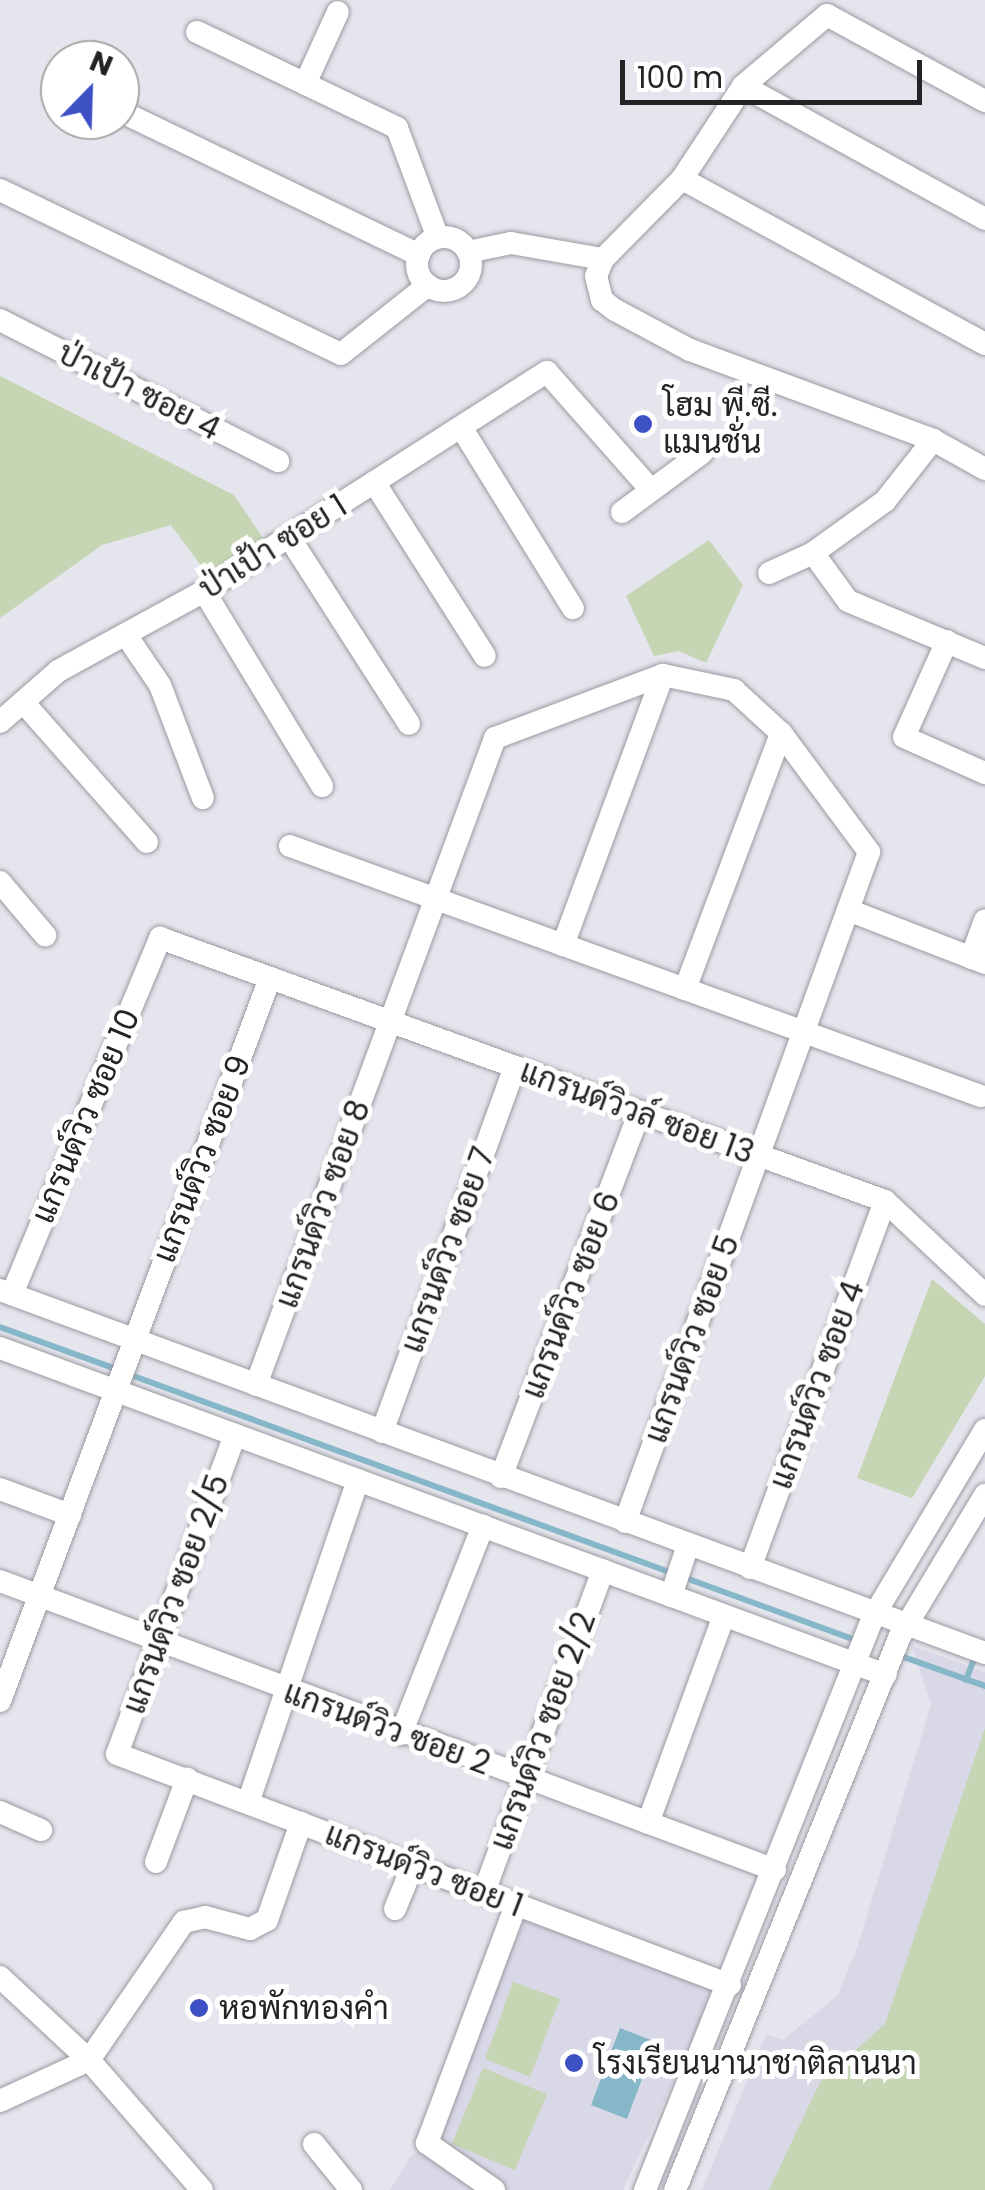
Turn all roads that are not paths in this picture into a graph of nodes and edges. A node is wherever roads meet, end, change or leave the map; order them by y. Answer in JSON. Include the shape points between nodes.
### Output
{"nodes":[{"id":1,"x":338,"y":12,"type":"dead end"},
{"id":2,"x":197,"y":32,"type":"dead end"},
{"id":3,"x":305,"y":84,"type":"junction"},
{"id":4,"x":743,"y":86,"type":"junction"},
{"id":5,"x":985,"y":101,"type":"edge"},
{"id":6,"x":140,"y":121,"type":"edge"},
{"id":7,"x":682,"y":179,"type":"junction"},
{"id":8,"x":0,"y":190,"type":"edge"},
{"id":9,"x":985,"y":220,"type":"edge"},
{"id":10,"x":438,"y":238,"type":"junction"},
{"id":11,"x":468,"y":252,"type":"junction"},
{"id":12,"x":419,"y":254,"type":"junction"},
{"id":13,"x":603,"y":259,"type":"junction"},
{"id":14,"x":428,"y":286,"type":"junction"},
{"id":15,"x":0,"y":320,"type":"edge"},
{"id":16,"x":985,"y":344,"type":"edge"},
{"id":17,"x":461,"y":427,"type":"junction"},
{"id":18,"x":933,"y":440,"type":"junction"},
{"id":19,"x":702,"y":453,"type":"dead end"},
{"id":20,"x":278,"y":461,"type":"dead end"},
{"id":21,"x":985,"y":469,"type":"edge"},
{"id":22,"x":374,"y":482,"type":"junction"},
{"id":23,"x":651,"y":490,"type":"junction"},
{"id":24,"x":622,"y":512,"type":"dead end"},
{"id":25,"x":289,"y":537,"type":"junction"},
{"id":26,"x":813,"y":554,"type":"junction"},
{"id":27,"x":769,"y":573,"type":"dead end"},
{"id":28,"x":204,"y":592,"type":"junction"},
{"id":29,"x":572,"y":608,"type":"dead end"},
{"id":30,"x":126,"y":635,"type":"junction"},
{"id":31,"x":946,"y":641,"type":"junction"},
{"id":32,"x":485,"y":656,"type":"dead end"},
{"id":33,"x":985,"y":658,"type":"edge"},
{"id":34,"x":662,"y":674,"type":"junction"},
{"id":35,"x":24,"y":702,"type":"junction"},
{"id":36,"x":0,"y":722,"type":"edge"},
{"id":37,"x":409,"y":724,"type":"dead end"},
{"id":38,"x":780,"y":733,"type":"junction"},
{"id":39,"x":985,"y":773,"type":"edge"},
{"id":40,"x":322,"y":786,"type":"dead end"},
{"id":41,"x":202,"y":798,"type":"dead end"},
{"id":42,"x":146,"y":842,"type":"dead end"},
{"id":43,"x":290,"y":846,"type":"dead end"},
{"id":44,"x":0,"y":882,"type":"edge"},
{"id":45,"x":438,"y":900,"type":"junction"},
{"id":46,"x":848,"y":910,"type":"junction"},
{"id":47,"x":985,"y":920,"type":"edge"},
{"id":48,"x":45,"y":935,"type":"dead end"},
{"id":49,"x":160,"y":938,"type":"joint"},
{"id":50,"x":563,"y":945,"type":"junction"},
{"id":51,"x":978,"y":961,"type":"edge"},
{"id":52,"x":270,"y":978,"type":"junction"},
{"id":53,"x":685,"y":989,"type":"junction"},
{"id":54,"x":390,"y":1022,"type":"junction"},
{"id":55,"x":802,"y":1032,"type":"junction"},
{"id":56,"x":514,"y":1067,"type":"junction"},
{"id":57,"x":981,"y":1096,"type":"dead end"},
{"id":58,"x":640,"y":1112,"type":"junction"},
{"id":59,"x":759,"y":1156,"type":"junction"},
{"id":60,"x":884,"y":1201,"type":"junction"},
{"id":61,"x":6,"y":1292,"type":"edge"},
{"id":62,"x":985,"y":1296,"type":"edge"},
{"id":63,"x":132,"y":1346,"type":"junction"},
{"id":64,"x":0,"y":1348,"type":"edge"},
{"id":65,"x":118,"y":1383,"type":"junction"},
{"id":66,"x":256,"y":1386,"type":"junction"},
{"id":67,"x":985,"y":1430,"type":"edge"},
{"id":68,"x":382,"y":1432,"type":"junction"},
{"id":69,"x":235,"y":1435,"type":"junction"},
{"id":70,"x":501,"y":1477,"type":"junction"},
{"id":71,"x":358,"y":1480,"type":"junction"},
{"id":72,"x":0,"y":1489,"type":"edge"},
{"id":73,"x":985,"y":1495,"type":"edge"},
{"id":74,"x":70,"y":1515,"type":"junction"},
{"id":75,"x":625,"y":1522,"type":"junction"},
{"id":76,"x":483,"y":1526,"type":"junction"},
{"id":77,"x":750,"y":1568,"type":"junction"},
{"id":78,"x":680,"y":1569,"type":"junction"},
{"id":79,"x":603,"y":1570,"type":"junction"},
{"id":80,"x":0,"y":1581,"type":"edge"},
{"id":81,"x":38,"y":1596,"type":"junction"},
{"id":82,"x":724,"y":1615,"type":"junction"},
{"id":83,"x":872,"y":1621,"type":"junction"},
{"id":84,"x":902,"y":1632,"type":"junction"},
{"id":85,"x":159,"y":1642,"type":"junction"},
{"id":86,"x":977,"y":1650,"type":"edge"},
{"id":87,"x":858,"y":1660,"type":"junction"},
{"id":88,"x":888,"y":1671,"type":"junction"},
{"id":89,"x":285,"y":1691,"type":"junction"},
{"id":90,"x":0,"y":1700,"type":"edge"},
{"id":91,"x":401,"y":1734,"type":"junction"},
{"id":92,"x":118,"y":1754,"type":"joint"},
{"id":93,"x":527,"y":1778,"type":"junction"},
{"id":94,"x":187,"y":1780,"type":"junction"},
{"id":95,"x":248,"y":1803,"type":"junction"},
{"id":96,"x":0,"y":1812,"type":"edge"},
{"id":97,"x":301,"y":1822,"type":"junction"},
{"id":98,"x":648,"y":1823,"type":"junction"},
{"id":99,"x":41,"y":1830,"type":"dead end"},
{"id":100,"x":156,"y":1862,"type":"dead end"},
{"id":101,"x":412,"y":1866,"type":"junction"},
{"id":102,"x":775,"y":1870,"type":"junction"},
{"id":103,"x":484,"y":1892,"type":"junction"},
{"id":104,"x":516,"y":1905,"type":"junction"},
{"id":105,"x":396,"y":1909,"type":"dead end"},
{"id":106,"x":0,"y":1977,"type":"edge"},
{"id":107,"x":730,"y":1984,"type":"junction"},
{"id":108,"x":88,"y":2060,"type":"junction"},
{"id":109,"x":0,"y":2100,"type":"edge"},
{"id":110,"x":314,"y":2144,"type":"dead end"},
{"id":111,"x":202,"y":2190,"type":"edge"},
{"id":112,"x":351,"y":2190,"type":"edge"},
{"id":113,"x":494,"y":2190,"type":"edge"},
{"id":114,"x":645,"y":2190,"type":"edge"},
{"id":115,"x":675,"y":2190,"type":"edge"}],
"edges":[{"from":1,"to":3,"type":"street"},
{"from":2,"to":3,"type":"street"},
{"from":3,"to":10,"type":"street","via":[[397,128]]},
{"from":4,"to":5,"type":"street","via":[[827,15]]},
{"from":4,"to":7,"type":"street"},
{"from":4,"to":9,"type":"street"},
{"from":6,"to":12,"type":"street"},
{"from":7,"to":13,"type":"street"},
{"from":7,"to":16,"type":"street"},
{"from":8,"to":14,"type":"street","via":[[341,354]]},
{"from":10,"to":11,"type":"street","via":[[456,240]]},
{"from":10,"to":12,"type":"street"},
{"from":11,"to":13,"type":"street","via":[[511,243]]},
{"from":11,"to":14,"type":"street","via":[[470,270],[461,284],[445,291]]},
{"from":12,"to":14,"type":"street","via":[[418,272]]},
{"from":13,"to":18,"type":"street","via":[[596,287],[615,310],[806,397]]},
{"from":15,"to":20,"type":"street","name":"ป่าเป้า ซอย 4"},
{"from":17,"to":22,"type":"street","name":"ป่าเป้า ซอย 1"},
{"from":17,"to":23,"type":"street","name":"ป่าเป้า ซอย 1","via":[[547,372]]},
{"from":17,"to":29,"type":"street"},
{"from":18,"to":21,"type":"street"},
{"from":18,"to":26,"type":"street","via":[[886,501]]},
{"from":19,"to":23,"type":"street"},
{"from":22,"to":25,"type":"street","name":"ป่าเป้า ซอย 1"},
{"from":22,"to":32,"type":"street"},
{"from":23,"to":24,"type":"street"},
{"from":25,"to":28,"type":"street","name":"ป่าเป้า ซอย 1"},
{"from":25,"to":37,"type":"street"},
{"from":26,"to":27,"type":"street"},
{"from":26,"to":31,"type":"street","via":[[848,601]]},
{"from":28,"to":30,"type":"street","name":"ป่าเป้า ซอย 1"},
{"from":28,"to":40,"type":"street"},
{"from":30,"to":35,"type":"street","name":"ป่าเป้า ซอย 1","via":[[58,671]]},
{"from":30,"to":41,"type":"street","via":[[160,685]]},
{"from":31,"to":33,"type":"street"},
{"from":31,"to":39,"type":"street","via":[[904,737]]},
{"from":34,"to":38,"type":"street","via":[[734,690]]},
{"from":34,"to":45,"type":"street","via":[[495,738]]},
{"from":34,"to":50,"type":"street"},
{"from":35,"to":36,"type":"street","name":"ป่าเป้า ซอย 1"},
{"from":35,"to":42,"type":"street"},
{"from":38,"to":46,"type":"street","name":"แกรนด์วิว ซอย 5","via":[[869,852]]},
{"from":38,"to":53,"type":"street"},
{"from":43,"to":45,"type":"street"},
{"from":44,"to":48,"type":"street"},
{"from":45,"to":50,"type":"street"},
{"from":45,"to":54,"type":"street"},
{"from":46,"to":51,"type":"street"},
{"from":46,"to":55,"type":"street","name":"แกรนด์วิว ซอย 5"},
{"from":47,"to":51,"type":"street"},
{"from":49,"to":52,"type":"street","name":"แกรนด์วิวล์ ซอย 13"},
{"from":49,"to":61,"type":"street","name":"แกรนด์วิว ซอย 10"},
{"from":50,"to":53,"type":"street"},
{"from":52,"to":54,"type":"street","name":"แกรนด์วิวล์ ซอย 13"},
{"from":52,"to":63,"type":"street","name":"แกรนด์วิว ซอย 9"},
{"from":53,"to":55,"type":"street"},
{"from":54,"to":56,"type":"street","name":"แกรนด์วิวล์ ซอย 13"},
{"from":54,"to":66,"type":"street","name":"แกรนด์วิว ซอย 8"},
{"from":55,"to":57,"type":"street"},
{"from":55,"to":59,"type":"street","name":"แกรนด์วิว ซอย 5"},
{"from":56,"to":58,"type":"street","name":"แกรนด์วิวล์ ซอย 13"},
{"from":56,"to":68,"type":"street","name":"แกรนด์วิว ซอย 7"},
{"from":58,"to":59,"type":"street","name":"แกรนด์วิวล์ ซอย 13"},
{"from":58,"to":70,"type":"street","name":"แกรนด์วิว ซอย 6"},
{"from":59,"to":60,"type":"street","name":"แกรนด์วิวล์ ซอย 13"},
{"from":59,"to":75,"type":"street","name":"แกรนด์วิว ซอย 5"},
{"from":60,"to":62,"type":"street"},
{"from":60,"to":77,"type":"street","name":"แกรนด์วิว ซอย 4"},
{"from":61,"to":63,"type":"street"},
{"from":63,"to":65,"type":"street","name":"แกรนด์วิว ซอย 9"},
{"from":63,"to":66,"type":"street"},
{"from":64,"to":65,"type":"street"},
{"from":65,"to":69,"type":"street"},
{"from":65,"to":74,"type":"street","name":"แกรนด์วิว ซอย 9"},
{"from":66,"to":68,"type":"street"},
{"from":67,"to":83,"type":"street"},
{"from":68,"to":70,"type":"street"},
{"from":69,"to":71,"type":"street"},
{"from":69,"to":85,"type":"street","name":"แกรนด์วิว ซอย 2/5"},
{"from":70,"to":75,"type":"street"},
{"from":71,"to":76,"type":"street"},
{"from":71,"to":89,"type":"street"},
{"from":72,"to":74,"type":"street"},
{"from":73,"to":84,"type":"street"},
{"from":74,"to":81,"type":"street","name":"แกรนด์วิว ซอย 9"},
{"from":75,"to":78,"type":"street"},
{"from":76,"to":79,"type":"street"},
{"from":76,"to":91,"type":"street"},
{"from":77,"to":78,"type":"street"},
{"from":77,"to":83,"type":"street"},
{"from":78,"to":79,"type":"street"},
{"from":78,"to":82,"type":"street"},
{"from":79,"to":93,"type":"street","name":"แกรนด์วิว ซอย 2/2"},
{"from":80,"to":81,"type":"street","name":"แกรนด์วิว ซอย 2"},
{"from":81,"to":85,"type":"street","name":"แกรนด์วิว ซอย 2"},
{"from":81,"to":90,"type":"street","name":"แกรนด์วิว ซอย 9"},
{"from":82,"to":87,"type":"street"},
{"from":82,"to":98,"type":"street"},
{"from":83,"to":84,"type":"street"},
{"from":83,"to":87,"type":"street"},
{"from":84,"to":86,"type":"street"},
{"from":84,"to":88,"type":"street"},
{"from":85,"to":89,"type":"street","name":"แกรนด์วิว ซอย 2"},
{"from":85,"to":92,"type":"street","name":"แกรนด์วิว ซอย 2/5"},
{"from":87,"to":88,"type":"street"},
{"from":87,"to":102,"type":"street"},
{"from":88,"to":115,"type":"street"},
{"from":89,"to":91,"type":"street","name":"แกรนด์วิว ซอย 2"},
{"from":89,"to":95,"type":"street"},
{"from":91,"to":93,"type":"street","name":"แกรนด์วิว ซอย 2"},
{"from":92,"to":94,"type":"street","name":"แกรนด์วิว ซอย 1"},
{"from":93,"to":98,"type":"street","name":"แกรนด์วิว ซอย 2"},
{"from":93,"to":103,"type":"street","name":"แกรนด์วิว ซอย 2/2"},
{"from":94,"to":95,"type":"street","name":"แกรนด์วิว ซอย 1"},
{"from":94,"to":100,"type":"street"},
{"from":95,"to":97,"type":"street","name":"แกรนด์วิว ซอย 1"},
{"from":96,"to":99,"type":"street"},
{"from":97,"to":101,"type":"street","name":"แกรนด์วิว ซอย 1"},
{"from":97,"to":108,"type":"street","via":[[267,1920],[257,1927],[205,1917],[184,1922]]},
{"from":98,"to":102,"type":"street","name":"แกรนด์วิว ซอย 2"},
{"from":101,"to":103,"type":"street","name":"แกรนด์วิว ซอย 1"},
{"from":101,"to":105,"type":"street"},
{"from":102,"to":107,"type":"street"},
{"from":103,"to":104,"type":"street","name":"แกรนด์วิว ซอย 1"},
{"from":104,"to":107,"type":"street","name":"แกรนด์วิว ซอย 1"},
{"from":104,"to":113,"type":"street","via":[[427,2143]]},
{"from":106,"to":108,"type":"street"},
{"from":107,"to":114,"type":"street"},
{"from":108,"to":109,"type":"street"},
{"from":108,"to":111,"type":"street"},
{"from":110,"to":112,"type":"street"}]}
